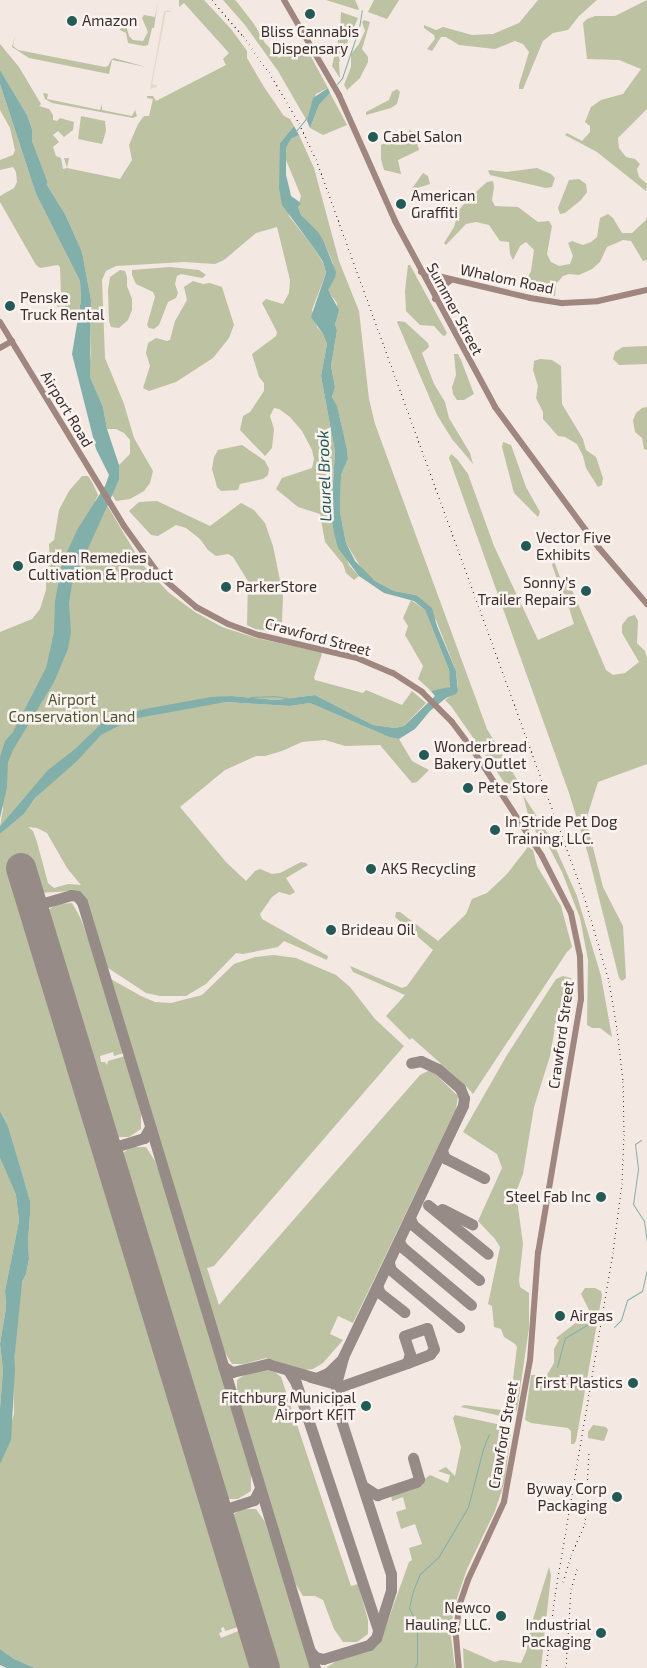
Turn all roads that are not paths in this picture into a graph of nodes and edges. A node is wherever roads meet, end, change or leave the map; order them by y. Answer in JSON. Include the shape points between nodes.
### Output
{"nodes":[{"id":1,"x":284,"y":0,"type":"edge"},
{"id":2,"x":421,"y":272,"type":"junction"},
{"id":3,"x":451,"y":280,"type":"junction"},
{"id":4,"x":647,"y":290,"type":"edge"},
{"id":5,"x":436,"y":299,"type":"junction"},
{"id":6,"x":0,"y":322,"type":"edge"},
{"id":7,"x":12,"y":341,"type":"junction"},
{"id":8,"x":0,"y":348,"type":"edge"},
{"id":9,"x":113,"y":508,"type":"joint"},
{"id":10,"x":647,"y":603,"type":"edge"},
{"id":11,"x":459,"y":1668,"type":"edge"}],
"edges":[{"from":1,"to":2,"type":"main road","name":"Summer Street","via":[[339,95]]},
{"from":2,"to":3,"type":"main road","name":"Whalom Road"},
{"from":2,"to":5,"type":"main road","name":"Summer Street"},
{"from":3,"to":4,"type":"main road","name":"Whalom Road","via":[[536,300],[569,303],[600,301]]},
{"from":3,"to":5,"type":"main road","via":[[441,288]]},
{"from":5,"to":10,"type":"main road","name":"Summer Street","via":[[510,429],[598,548]]},
{"from":6,"to":7,"type":"main road","name":"Airport Road"},
{"from":7,"to":8,"type":"main road"},
{"from":7,"to":9,"type":"main road","name":"Airport Road"},
{"from":9,"to":11,"type":"main road","name":"Crawford Street","via":[[157,573],[196,607],[242,630],[370,663],[393,673],[426,696],[468,743],[542,856],[571,913],[579,945],[582,986],[537,1257],[533,1332],[514,1455],[499,1516],[459,1606],[456,1636]]}]}
